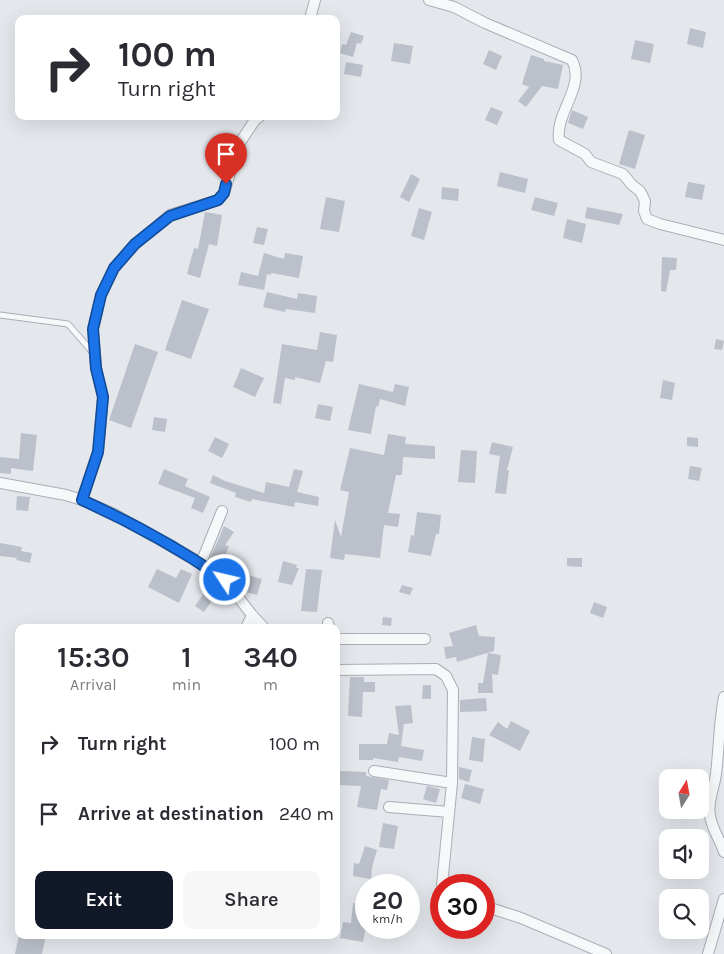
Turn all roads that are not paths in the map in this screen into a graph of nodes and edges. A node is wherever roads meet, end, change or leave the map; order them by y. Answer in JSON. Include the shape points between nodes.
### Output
{"nodes":[{"id":1,"x":315,"y":0,"type":"edge"},
{"id":2,"x":429,"y":0,"type":"edge"},
{"id":3,"x":311,"y":15,"type":"edge"},
{"id":4,"x":255,"y":120,"type":"edge"},
{"id":5,"x":724,"y":240,"type":"edge"},
{"id":6,"x":0,"y":316,"type":"edge"},
{"id":7,"x":96,"y":357,"type":"junction"},
{"id":8,"x":0,"y":483,"type":"edge"},
{"id":9,"x":82,"y":500,"type":"junction"},
{"id":10,"x":222,"y":511,"type":"dead end"},
{"id":11,"x":201,"y":563,"type":"junction"},
{"id":12,"x":252,"y":615,"type":"junction"},
{"id":13,"x":248,"y":624,"type":"edge"},
{"id":14,"x":260,"y":624,"type":"edge"},
{"id":15,"x":425,"y":638,"type":"dead end"},
{"id":16,"x":340,"y":639,"type":"edge"},
{"id":17,"x":340,"y":670,"type":"edge"},
{"id":18,"x":724,"y":697,"type":"edge"},
{"id":19,"x":374,"y":771,"type":"dead end"},
{"id":20,"x":452,"y":783,"type":"junction"},
{"id":21,"x":390,"y":807,"type":"dead end"},
{"id":22,"x":449,"y":812,"type":"junction"},
{"id":23,"x":724,"y":852,"type":"edge"},
{"id":24,"x":443,"y":874,"type":"edge"},
{"id":25,"x":724,"y":899,"type":"edge"},
{"id":26,"x":495,"y":910,"type":"edge"},
{"id":27,"x":606,"y":954,"type":"edge"},
{"id":28,"x":708,"y":954,"type":"edge"}],
"edges":[{"from":1,"to":3,"type":"street"},
{"from":2,"to":5,"type":"street","via":[[454,7],[572,60],[577,69],[576,81],[558,130],[559,140],[584,154],[590,162],[623,174],[645,201],[647,219]]},
{"from":4,"to":7,"type":"street","via":[[239,144],[224,193],[218,200],[170,216],[135,244],[114,268],[101,295],[93,329]]},
{"from":6,"to":7,"type":"lane","via":[[68,324]]},
{"from":7,"to":9,"type":"street","via":[[103,397],[98,452]]},
{"from":8,"to":9,"type":"street"},
{"from":9,"to":11,"type":"street","via":[[114,514]]},
{"from":10,"to":11,"type":"street"},
{"from":11,"to":12,"type":"street","via":[[225,580]]},
{"from":12,"to":13,"type":"street"},
{"from":12,"to":14,"type":"street"},
{"from":15,"to":16,"type":"street"},
{"from":17,"to":20,"type":"street","via":[[436,669],[446,676],[452,690]]},
{"from":18,"to":23,"type":"street","via":[[715,782],[709,802],[710,817]]},
{"from":19,"to":20,"type":"street"},
{"from":20,"to":22,"type":"street"},
{"from":21,"to":22,"type":"street"},
{"from":22,"to":24,"type":"street"},
{"from":25,"to":28,"type":"street"},
{"from":26,"to":27,"type":"street"}]}
